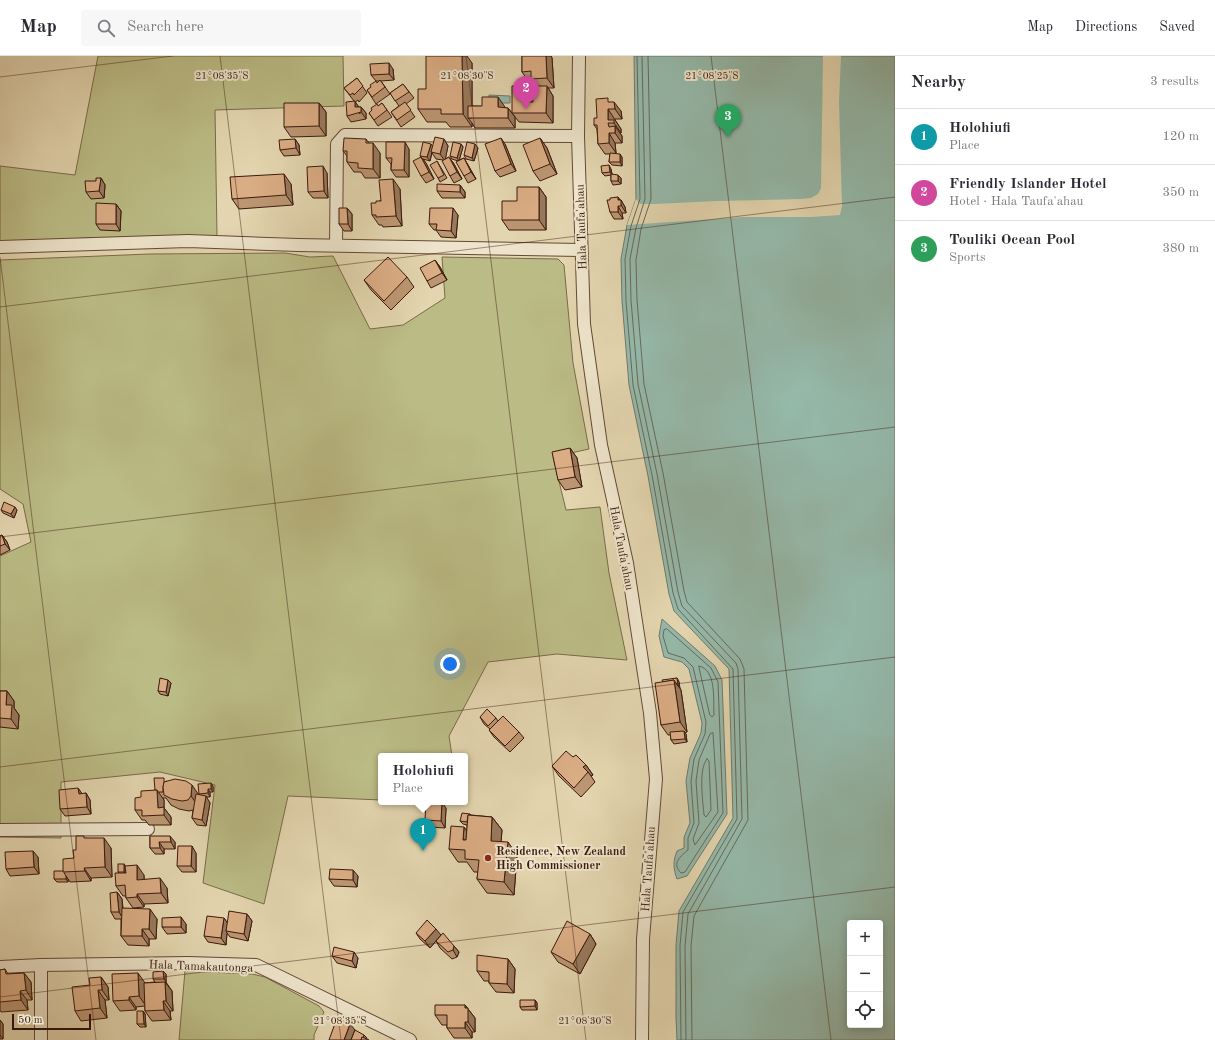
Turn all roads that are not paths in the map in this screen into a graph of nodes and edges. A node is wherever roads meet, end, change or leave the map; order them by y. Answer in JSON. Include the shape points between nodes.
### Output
{"nodes":[{"id":1,"x":579,"y":56,"type":"edge"},
{"id":2,"x":578,"y":136,"type":"junction"},
{"id":3,"x":336,"y":245,"type":"junction"},
{"id":4,"x":0,"y":247,"type":"edge"},
{"id":5,"x":581,"y":250,"type":"junction"},
{"id":6,"x":148,"y":829,"type":"dead end"},
{"id":7,"x":0,"y":830,"type":"edge"},
{"id":8,"x":41,"y":965,"type":"junction"},
{"id":9,"x":0,"y":967,"type":"edge"},
{"id":10,"x":41,"y":1040,"type":"edge"},
{"id":11,"x":410,"y":1040,"type":"edge"},
{"id":12,"x":642,"y":1040,"type":"edge"}],
"edges":[{"from":1,"to":2,"type":"street","name":"Hala Taufa'ahau"},
{"from":2,"to":3,"type":"street","via":[[345,134],[337,144]]},
{"from":2,"to":5,"type":"street","name":"Hala Taufa'ahau"},
{"from":3,"to":4,"type":"street","via":[[188,241]]},
{"from":3,"to":5,"type":"street"},
{"from":5,"to":12,"type":"street","name":"Hala Taufa'ahau","via":[[584,324],[592,387],[626,563],[655,758],[656,779],[643,939]]},
{"from":6,"to":7,"type":"street"},
{"from":8,"to":9,"type":"street","name":"Hala Tamakautonga"},
{"from":8,"to":10,"type":"street"},
{"from":8,"to":11,"type":"street","name":"Hala Tamakautonga","via":[[256,965]]}]}
